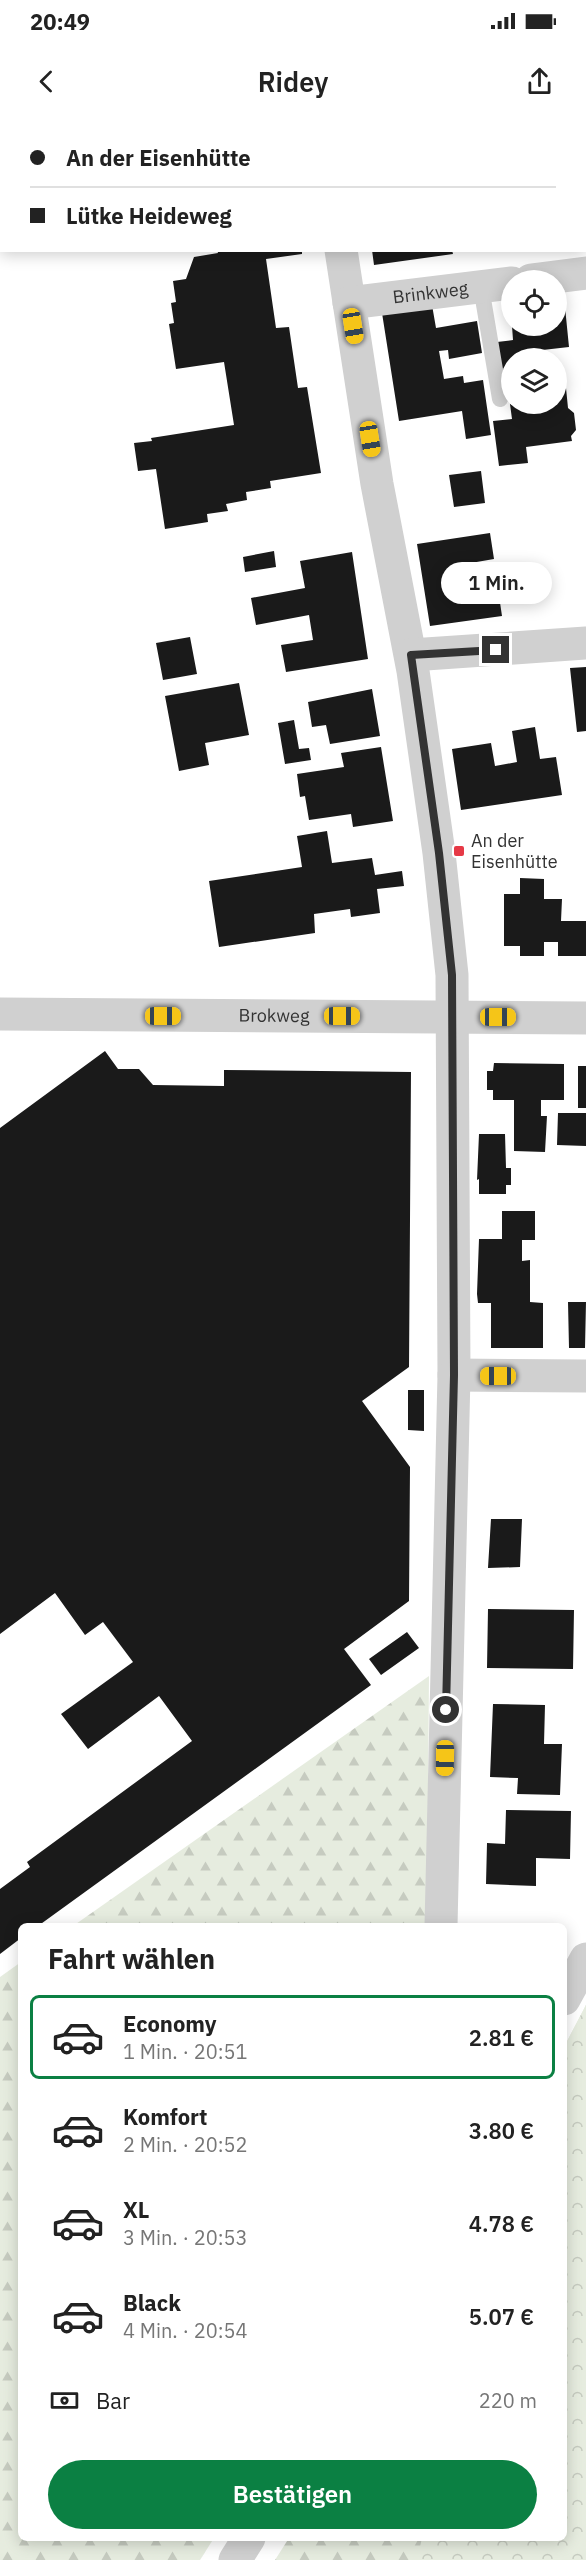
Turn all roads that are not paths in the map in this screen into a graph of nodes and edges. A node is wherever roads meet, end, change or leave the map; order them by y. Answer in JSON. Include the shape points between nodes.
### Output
{"nodes":[{"id":1,"x":341,"y":252,"type":"edge"},
{"id":2,"x":586,"y":273,"type":"edge"},
{"id":3,"x":567,"y":275,"type":"edge"},
{"id":4,"x":496,"y":285,"type":"edge"},
{"id":5,"x":349,"y":303,"type":"junction"},
{"id":6,"x":500,"y":399,"type":"dead end"},
{"id":7,"x":586,"y":643,"type":"edge"},
{"id":8,"x":411,"y":655,"type":"junction"},
{"id":9,"x":0,"y":1014,"type":"edge"},
{"id":10,"x":453,"y":1017,"type":"junction"},
{"id":11,"x":586,"y":1018,"type":"edge"},
{"id":12,"x":454,"y":1375,"type":"junction"},
{"id":13,"x":586,"y":1377,"type":"edge"},
{"id":14,"x":441,"y":1923,"type":"edge"},
{"id":15,"x":586,"y":1959,"type":"edge"},
{"id":16,"x":567,"y":1994,"type":"edge"},
{"id":17,"x":247,"y":2541,"type":"edge"},
{"id":18,"x":235,"y":2560,"type":"edge"}],
"edges":[{"from":1,"to":5,"type":"street"},
{"from":2,"to":3,"type":"street"},
{"from":4,"to":5,"type":"street","name":"Brinkweg"},
{"from":4,"to":6,"type":"lane"},
{"from":5,"to":8,"type":"street","via":[[377,484]]},
{"from":7,"to":8,"type":"street"},
{"from":8,"to":10,"type":"street","via":[[439,853]]},
{"from":9,"to":10,"type":"street","name":"Brokweg"},
{"from":10,"to":11,"type":"street","name":"Brokweg"},
{"from":10,"to":12,"type":"street"},
{"from":12,"to":13,"type":"street"},
{"from":12,"to":14,"type":"street"},
{"from":15,"to":16,"type":"street"},
{"from":17,"to":18,"type":"street"}]}
